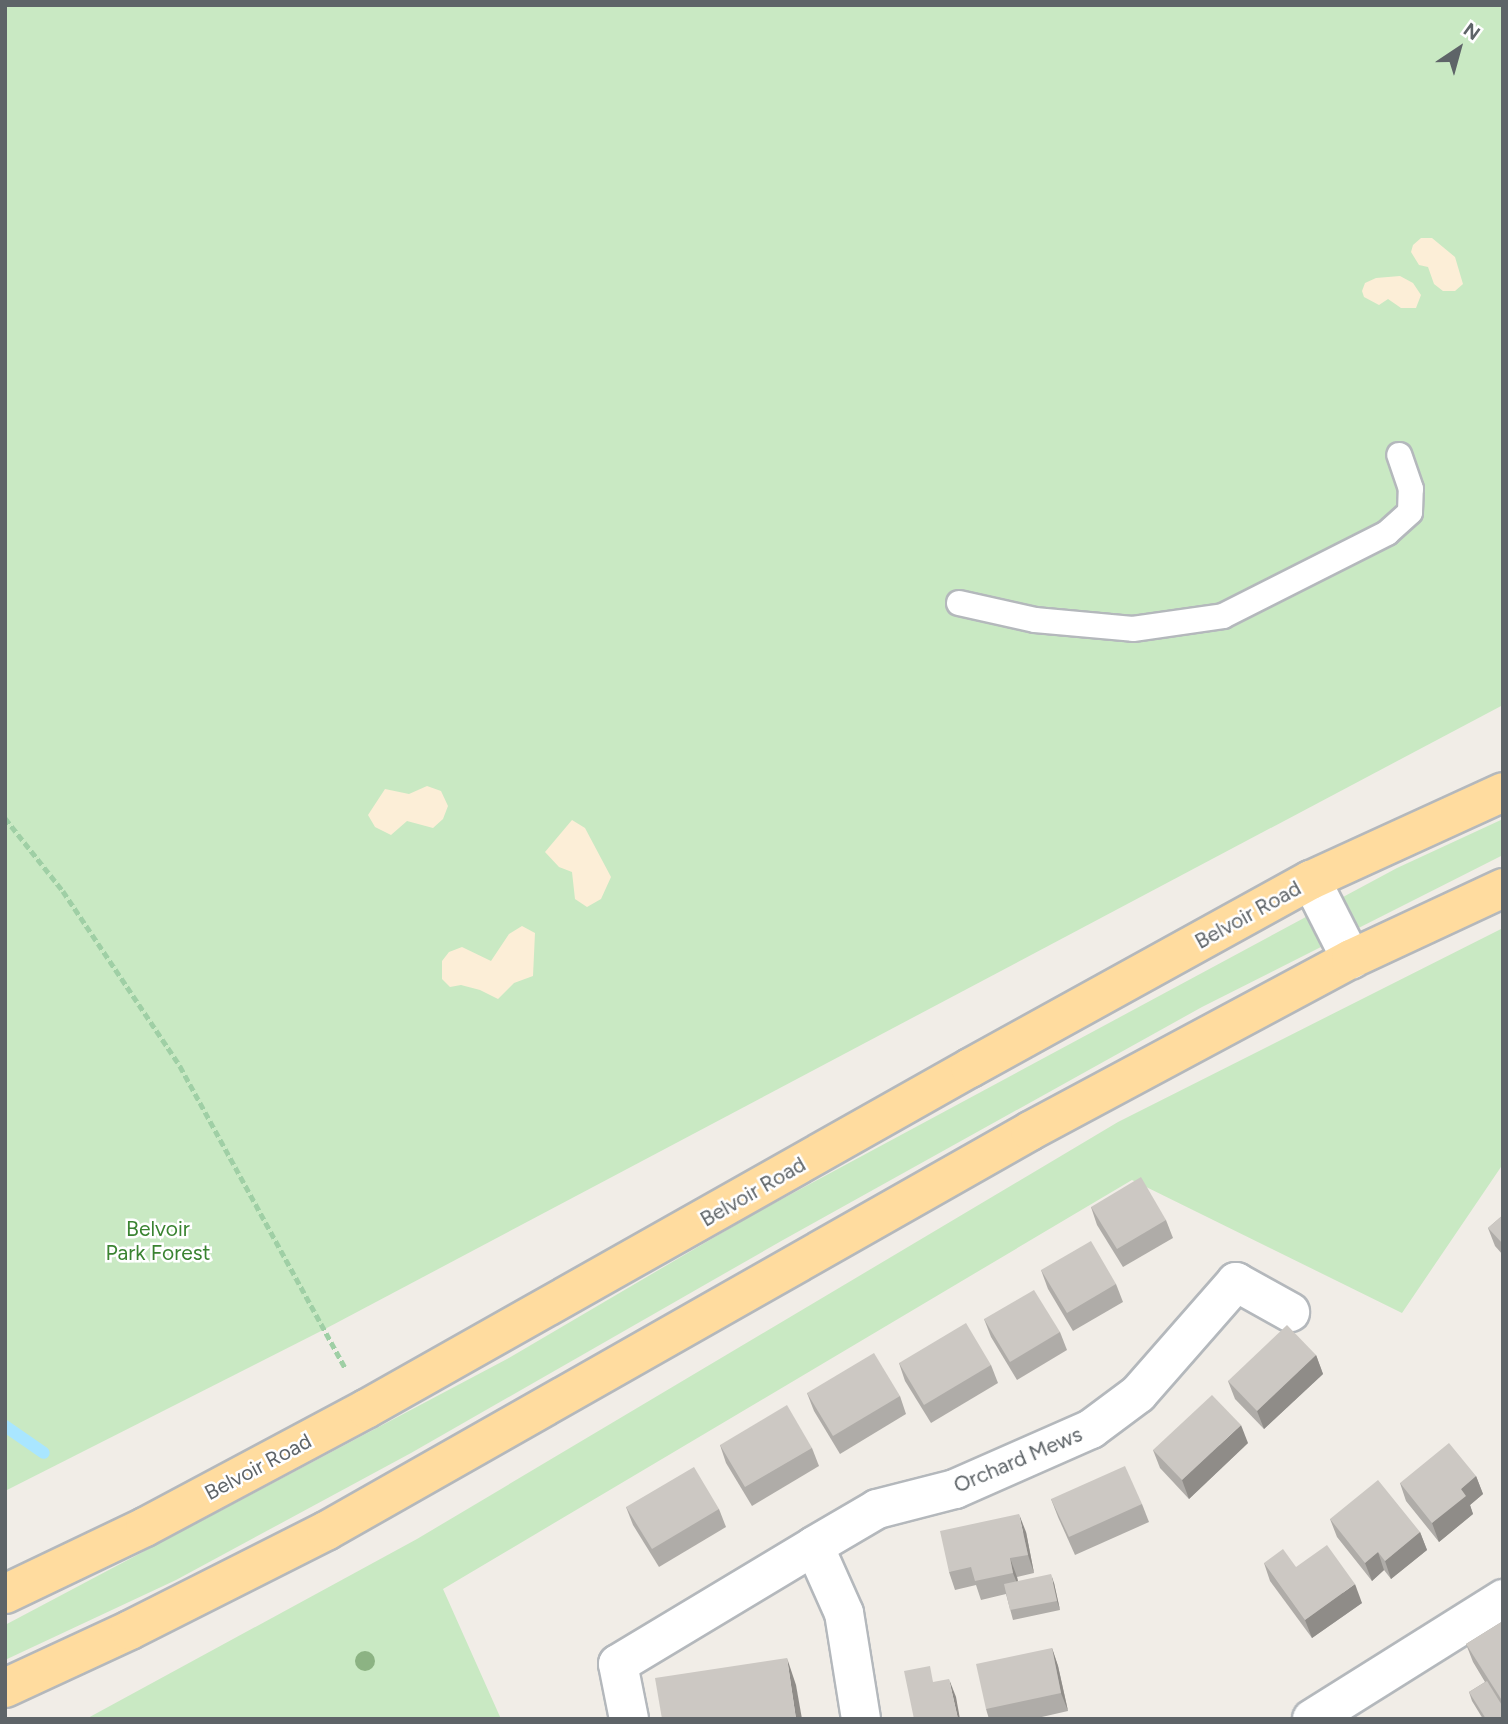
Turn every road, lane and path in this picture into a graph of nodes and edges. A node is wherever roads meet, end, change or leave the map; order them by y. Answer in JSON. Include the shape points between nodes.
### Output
{"nodes":[{"id":1,"x":1399,"y":456,"type":"dead end"},
{"id":2,"x":959,"y":603,"type":"dead end"},
{"id":3,"x":1503,"y":792,"type":"edge"},
{"id":4,"x":5,"y":818,"type":"edge"},
{"id":5,"x":1311,"y":880,"type":"junction"},
{"id":6,"x":1503,"y":888,"type":"edge"},
{"id":7,"x":1351,"y":959,"type":"junction"},
{"id":8,"x":1290,"y":1312,"type":"dead end"},
{"id":9,"x":346,"y":1369,"type":"dead end"},
{"id":10,"x":814,"y":1546,"type":"junction"},
{"id":11,"x":5,"y":1594,"type":"edge"},
{"id":12,"x":1503,"y":1600,"type":"edge"},
{"id":13,"x":5,"y":1688,"type":"edge"},
{"id":14,"x":629,"y":1719,"type":"edge"},
{"id":15,"x":861,"y":1719,"type":"edge"},
{"id":16,"x":1312,"y":1719,"type":"edge"}],
"edges":[{"from":1,"to":2,"type":"lane","via":[[1411,489],[1410,512],[1387,533],[1223,616],[1133,629],[1035,620]]},
{"from":3,"to":5,"type":"highway","name":"Belvoir Road"},
{"from":4,"to":9,"type":"path","via":[[63,891],[180,1066]]},
{"from":5,"to":7,"type":"street"},
{"from":5,"to":11,"type":"highway","name":"Belvoir Road","via":[[970,1068],[503,1335],[145,1527]]},
{"from":6,"to":7,"type":"highway"},
{"from":7,"to":13,"type":"highway","via":[[1030,1131],[326,1531]]},
{"from":8,"to":10,"type":"street","name":"Orchard Mews","via":[[1236,1282],[1138,1394],[1091,1429],[955,1489],[877,1509]]},
{"from":10,"to":14,"type":"street","name":"Orchard Mews","via":[[618,1664]]},
{"from":10,"to":15,"type":"street","via":[[844,1613]]},
{"from":12,"to":16,"type":"street"}]}
